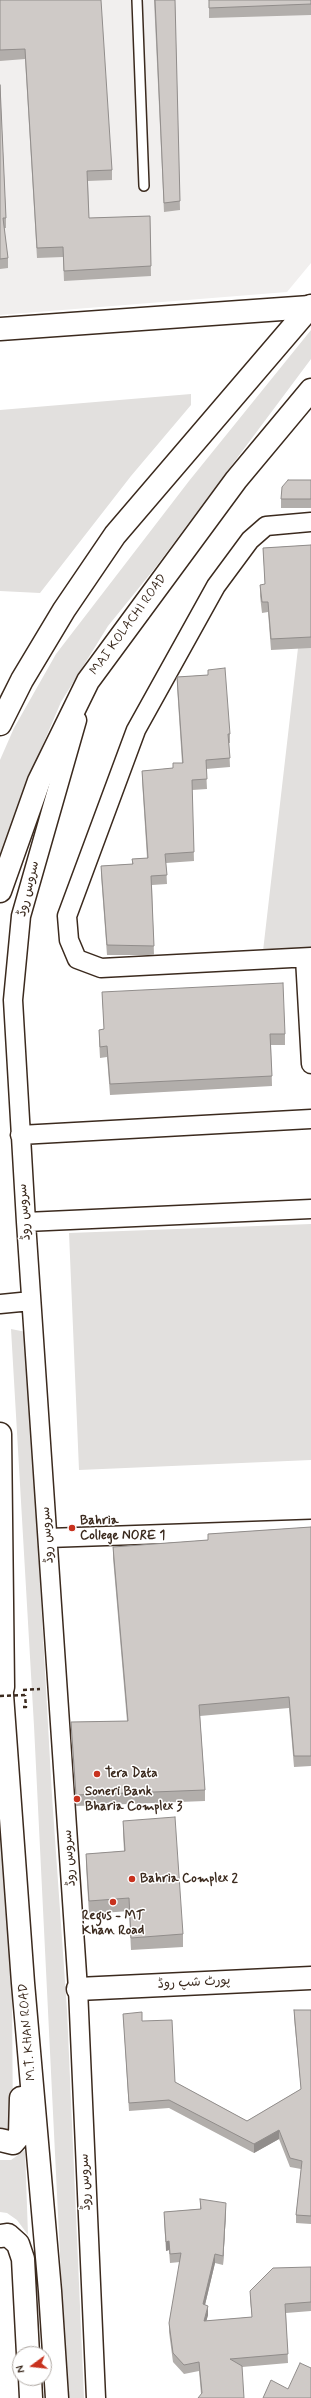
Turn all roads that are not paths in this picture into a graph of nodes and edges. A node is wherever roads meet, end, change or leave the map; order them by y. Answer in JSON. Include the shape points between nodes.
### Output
{"nodes":[{"id":1,"x":137,"y":0,"type":"edge"},
{"id":2,"x":144,"y":186,"type":"dead end"},
{"id":3,"x":311,"y":306,"type":"edge"},
{"id":4,"x":0,"y":329,"type":"edge"},
{"id":5,"x":308,"y":397,"type":"edge"},
{"id":6,"x":311,"y":522,"type":"edge"},
{"id":7,"x":88,"y":681,"type":"junction"},
{"id":8,"x":0,"y":724,"type":"edge"},
{"id":9,"x":0,"y":891,"type":"edge"},
{"id":10,"x":308,"y":957,"type":"edge"},
{"id":11,"x":311,"y":1064,"type":"edge"},
{"id":12,"x":311,"y":1119,"type":"edge"},
{"id":13,"x":20,"y":1135,"type":"junction"},
{"id":14,"x":311,"y":1209,"type":"edge"},
{"id":15,"x":26,"y":1222,"type":"junction"},
{"id":16,"x":31,"y":1301,"type":"junction"},
{"id":17,"x":0,"y":1304,"type":"edge"},
{"id":18,"x":0,"y":1434,"type":"edge"},
{"id":19,"x":311,"y":1529,"type":"edge"},
{"id":20,"x":48,"y":1538,"type":"junction"},
{"id":21,"x":0,"y":1667,"type":"edge"},
{"id":22,"x":2,"y":1693,"type":"edge"},
{"id":23,"x":311,"y":1978,"type":"edge"},
{"id":24,"x":23,"y":1983,"type":"junction"},
{"id":25,"x":78,"y":1988,"type":"junction"},
{"id":26,"x":0,"y":2140,"type":"edge"},
{"id":27,"x":0,"y":2236,"type":"edge"},
{"id":28,"x":28,"y":2346,"type":"edge"},
{"id":29,"x":30,"y":2386,"type":"edge"},
{"id":30,"x":31,"y":2398,"type":"edge"},
{"id":31,"x":57,"y":2398,"type":"edge"},
{"id":32,"x":96,"y":2398,"type":"edge"}],
"edges":[{"from":1,"to":2,"type":"lane"},
{"from":3,"to":4,"type":"main road"},
{"from":3,"to":8,"type":"main road","via":[[115,535],[60,616],[22,680]]},
{"from":5,"to":7,"type":"main road","name":"MAI KOLACHI ROAD","via":[[236,480]]},
{"from":6,"to":10,"type":"street","via":[[266,526],[250,540],[216,586],[136,730],[67,916],[69,940],[77,959],[101,968]]},
{"from":7,"to":9,"type":"main road","name":"MAI KOLACHI ROAD","via":[[39,781]]},
{"from":7,"to":13,"type":"street","name":"سروس روڈ","via":[[21,916],[13,1000]]},
{"from":10,"to":11,"type":"street"},
{"from":12,"to":13,"type":"street"},
{"from":13,"to":15,"type":"street","name":"سروس روڈ"},
{"from":14,"to":15,"type":"street"},
{"from":15,"to":16,"type":"street","name":"سروس روڈ"},
{"from":16,"to":17,"type":"street"},
{"from":16,"to":20,"type":"street","name":"سروس روڈ"},
{"from":18,"to":22,"type":"main road"},
{"from":19,"to":20,"type":"street"},
{"from":20,"to":25,"type":"street","name":"سروس روڈ"},
{"from":21,"to":22,"type":"main road","name":"M.T. KHAN ROAD"},
{"from":22,"to":24,"type":"main road","name":"M.T. KHAN ROAD"},
{"from":23,"to":25,"type":"main road","name":"پورٹ شپ روڈ"},
{"from":24,"to":26,"type":"main road","via":[[20,2135],[13,2143]]},
{"from":24,"to":31,"type":"main road","name":"M.T. KHAN ROAD"},
{"from":25,"to":32,"type":"street","name":"سروس روڈ"},
{"from":27,"to":28,"type":"main road","via":[[8,2235],[18,2244],[23,2259]]},
{"from":29,"to":30,"type":"main road"}]}
